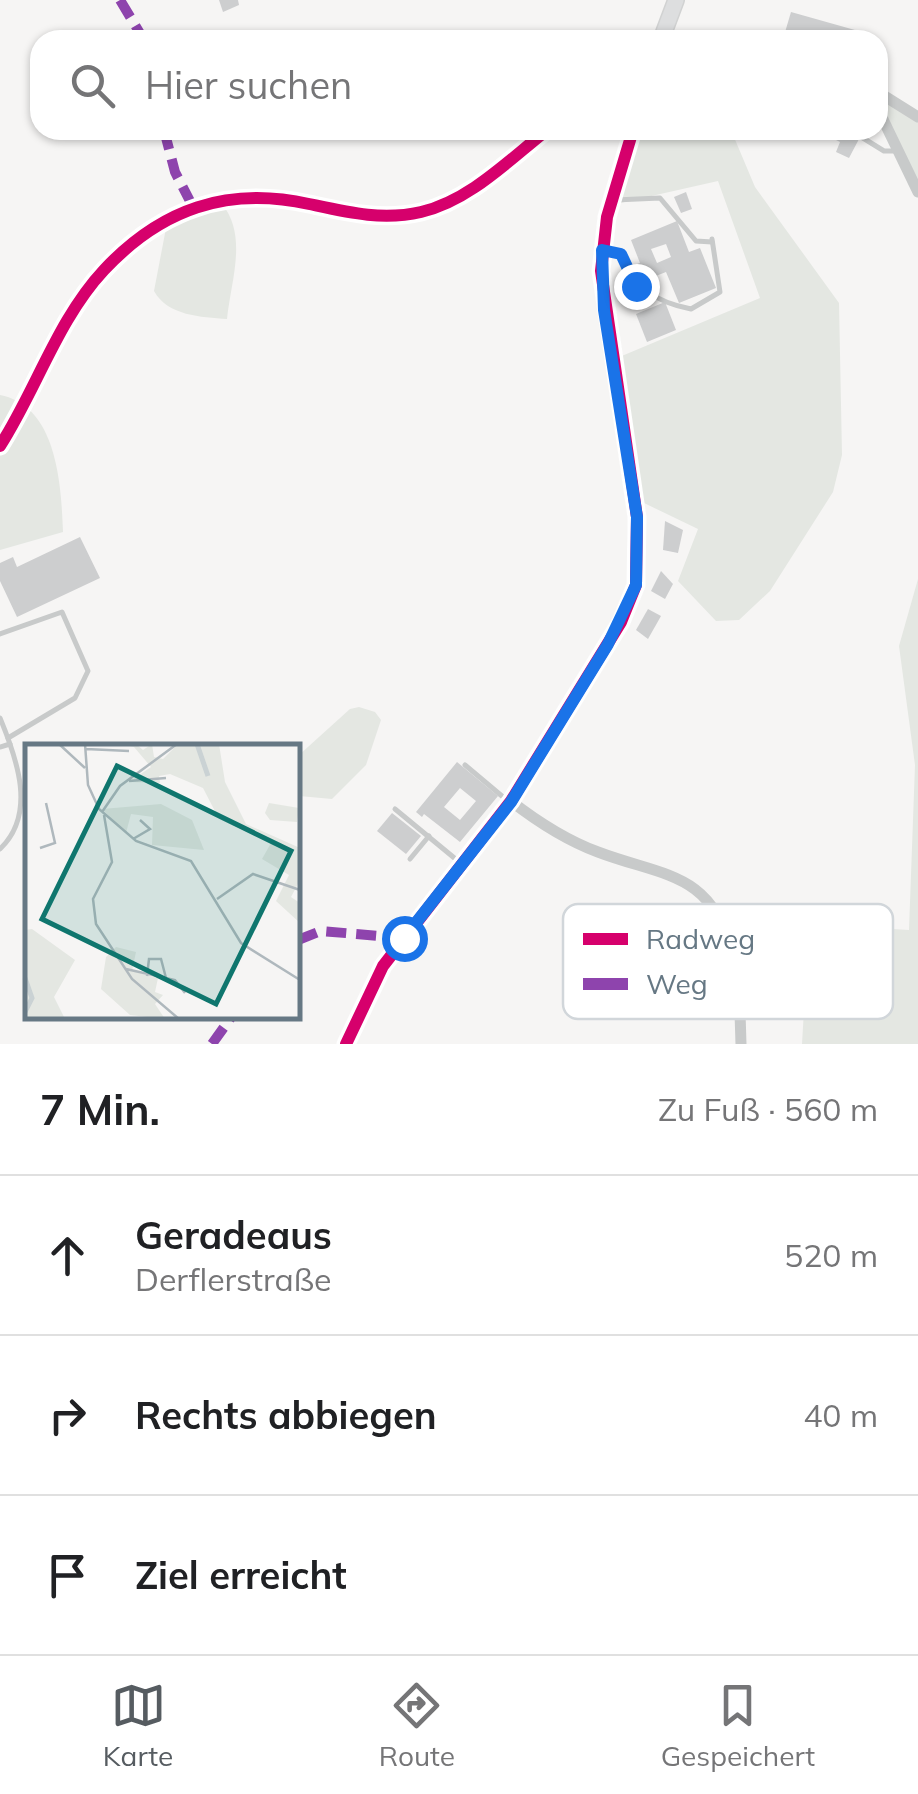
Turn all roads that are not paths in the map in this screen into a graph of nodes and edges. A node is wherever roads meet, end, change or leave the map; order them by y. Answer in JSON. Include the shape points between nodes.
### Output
{"nodes":[{"id":1,"x":676,"y":0,"type":"edge"},
{"id":2,"x":664,"y":30,"type":"edge"},
{"id":3,"x":888,"y":98,"type":"edge"},
{"id":4,"x":918,"y":117,"type":"edge"},
{"id":5,"x":888,"y":132,"type":"edge"},
{"id":6,"x":534,"y":140,"type":"edge"},
{"id":7,"x":630,"y":140,"type":"edge"},
{"id":8,"x":867,"y":140,"type":"edge"},
{"id":9,"x":896,"y":151,"type":"junction"},
{"id":10,"x":918,"y":192,"type":"edge"},
{"id":11,"x":612,"y":200,"type":"junction"},
{"id":12,"x":602,"y":250,"type":"junction"},
{"id":13,"x":0,"y":446,"type":"edge"},
{"id":14,"x":0,"y":634,"type":"edge"},
{"id":15,"x":0,"y":718,"type":"edge"},
{"id":16,"x":9,"y":741,"type":"junction"},
{"id":17,"x":0,"y":747,"type":"edge"},
{"id":18,"x":465,"y":765,"type":"dead end"},
{"id":19,"x":511,"y":802,"type":"junction"},
{"id":20,"x":395,"y":809,"type":"dead end"},
{"id":21,"x":428,"y":836,"type":"junction"},
{"id":22,"x":0,"y":849,"type":"edge"},
{"id":23,"x":410,"y":859,"type":"dead end"},
{"id":24,"x":462,"y":864,"type":"junction"},
{"id":25,"x":710,"y":904,"type":"edge"},
{"id":26,"x":739,"y":1019,"type":"edge"},
{"id":27,"x":346,"y":1044,"type":"edge"},
{"id":28,"x":741,"y":1044,"type":"edge"}],
"edges":[{"from":1,"to":2,"type":"street"},
{"from":3,"to":4,"type":"street"},
{"from":5,"to":9,"type":"street"},
{"from":6,"to":13,"type":"street","via":[[465,193],[417,213],[362,215],[254,197],[215,199],[175,213],[94,282]]},
{"from":7,"to":11,"type":"street"},
{"from":8,"to":9,"type":"lane"},
{"from":9,"to":10,"type":"street"},
{"from":11,"to":12,"type":"street"},
{"from":11,"to":12,"type":"lane","via":[[660,198],[691,237],[712,240],[720,292],[688,309],[636,286],[621,254]]},
{"from":12,"to":19,"type":"street","via":[[604,310],[637,517],[636,585],[615,633]]},
{"from":14,"to":16,"type":"lane","via":[[62,612],[88,671],[75,698]]},
{"from":15,"to":16,"type":"lane"},
{"from":16,"to":17,"type":"lane"},
{"from":16,"to":22,"type":"lane","via":[[20,810],[14,834]]},
{"from":18,"to":19,"type":"lane"},
{"from":19,"to":24,"type":"street"},
{"from":19,"to":25,"type":"street","via":[[584,847],[669,873]]},
{"from":20,"to":21,"type":"lane"},
{"from":21,"to":23,"type":"lane"},
{"from":21,"to":24,"type":"lane"},
{"from":24,"to":27,"type":"street","via":[[383,966]]},
{"from":26,"to":28,"type":"street"}]}
